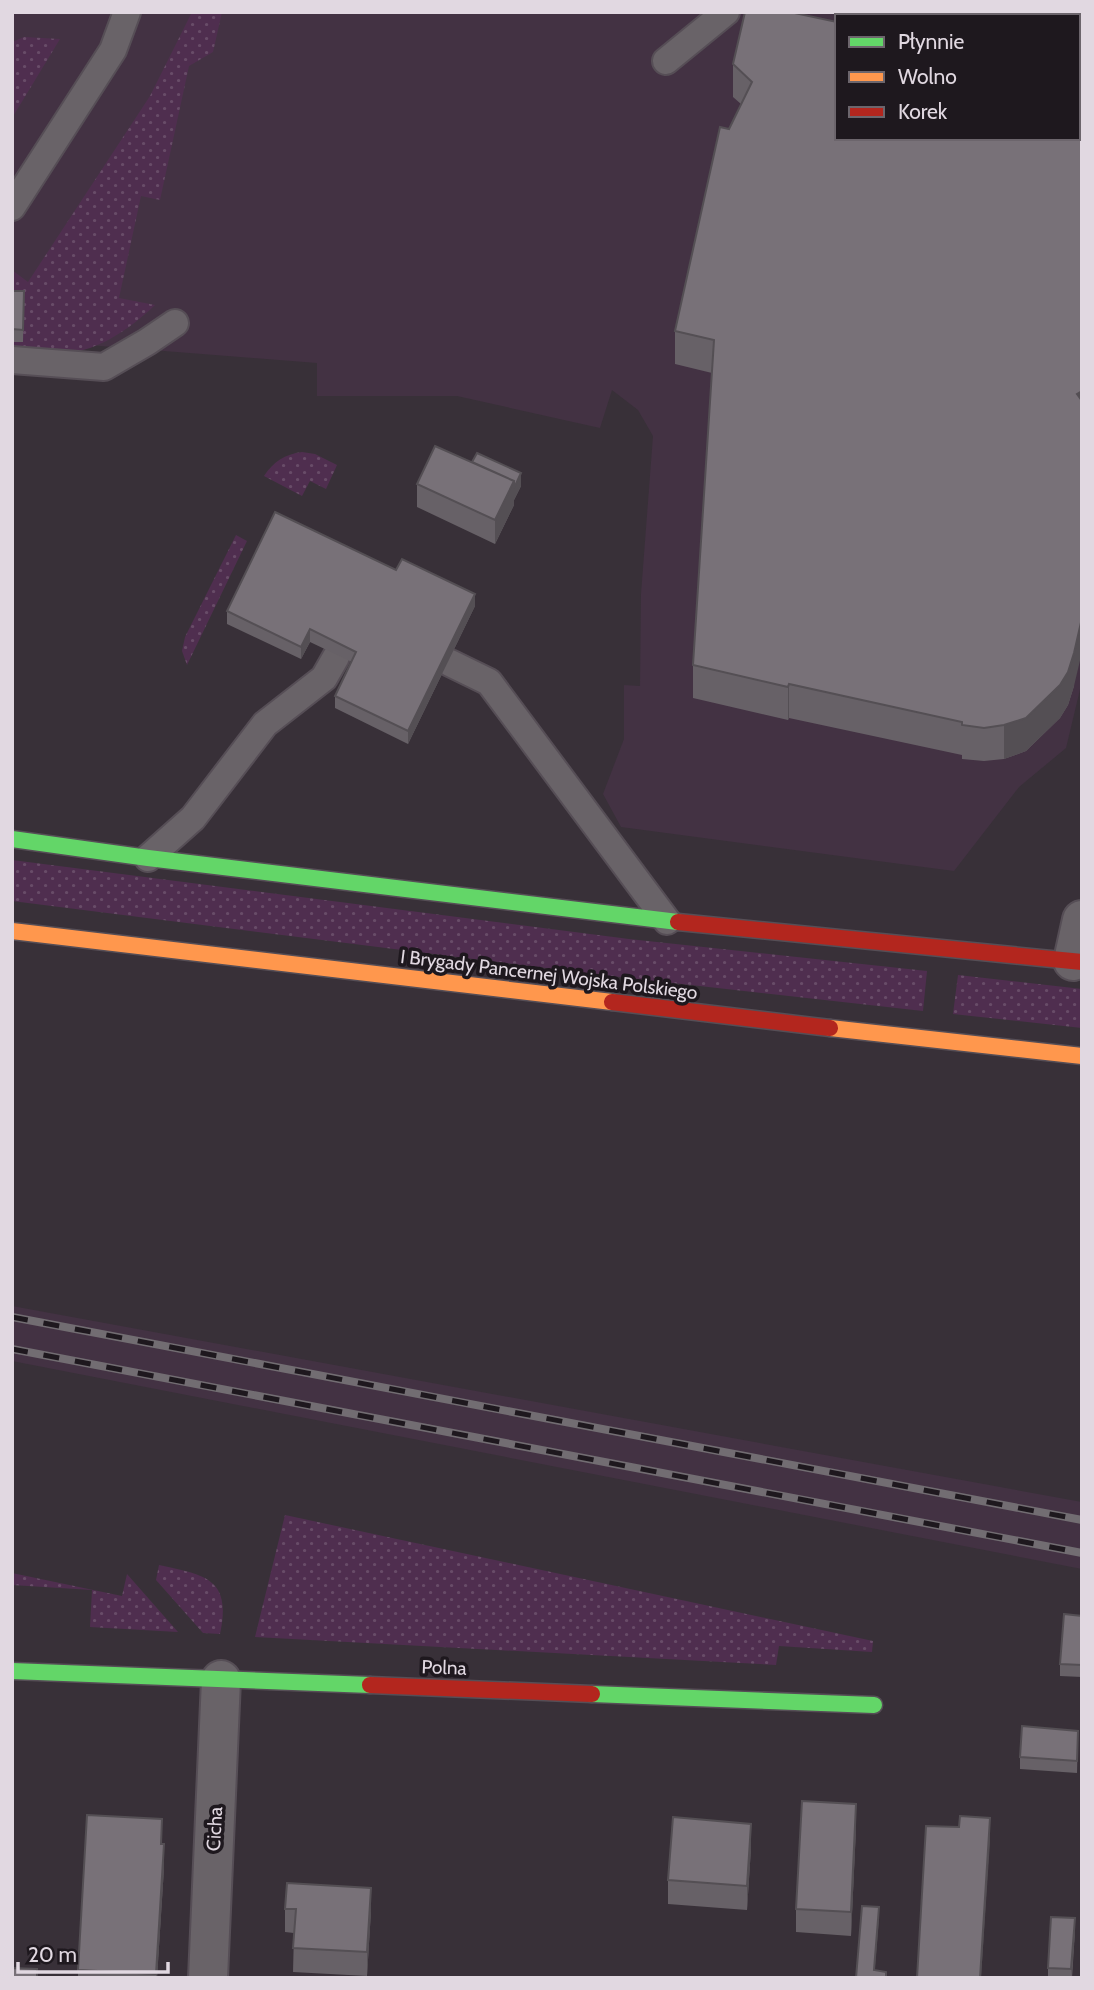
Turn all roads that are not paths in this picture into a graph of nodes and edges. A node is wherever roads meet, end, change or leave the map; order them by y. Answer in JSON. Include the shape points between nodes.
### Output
{"nodes":[{"id":1,"x":127,"y":12,"type":"edge"},
{"id":2,"x":726,"y":12,"type":"edge"},
{"id":3,"x":666,"y":61,"type":"dead end"},
{"id":4,"x":12,"y":207,"type":"edge"},
{"id":5,"x":175,"y":323,"type":"dead end"},
{"id":6,"x":12,"y":360,"type":"edge"},
{"id":7,"x":336,"y":657,"type":"edge"},
{"id":8,"x":450,"y":663,"type":"edge"},
{"id":9,"x":12,"y":839,"type":"edge"},
{"id":10,"x":148,"y":858,"type":"junction"},
{"id":11,"x":1082,"y":920,"type":"edge"},
{"id":12,"x":667,"y":921,"type":"junction"},
{"id":13,"x":12,"y":931,"type":"edge"},
{"id":14,"x":1077,"y":962,"type":"edge"},
{"id":15,"x":1082,"y":1056,"type":"edge"},
{"id":16,"x":12,"y":1671,"type":"edge"},
{"id":17,"x":221,"y":1680,"type":"junction"},
{"id":18,"x":874,"y":1704,"type":"dead end"},
{"id":19,"x":208,"y":1978,"type":"edge"}],
"edges":[{"from":1,"to":4,"type":"lane","via":[[113,50]]},
{"from":2,"to":3,"type":"lane"},
{"from":5,"to":6,"type":"lane","via":[[104,368]]},
{"from":7,"to":10,"type":"lane","via":[[324,678],[265,724],[193,818]]},
{"from":8,"to":12,"type":"lane","via":[[489,682]]},
{"from":9,"to":10,"type":"main road"},
{"from":10,"to":12,"type":"main road"},
{"from":11,"to":14,"type":"street"},
{"from":12,"to":14,"type":"main road"},
{"from":13,"to":15,"type":"main road","name":"I Brygady Pancernej Wojska Polskiego"},
{"from":16,"to":17,"type":"main road","name":"Polna"},
{"from":17,"to":18,"type":"main road","name":"Polna"},
{"from":17,"to":19,"type":"street","name":"Cicha"}]}
